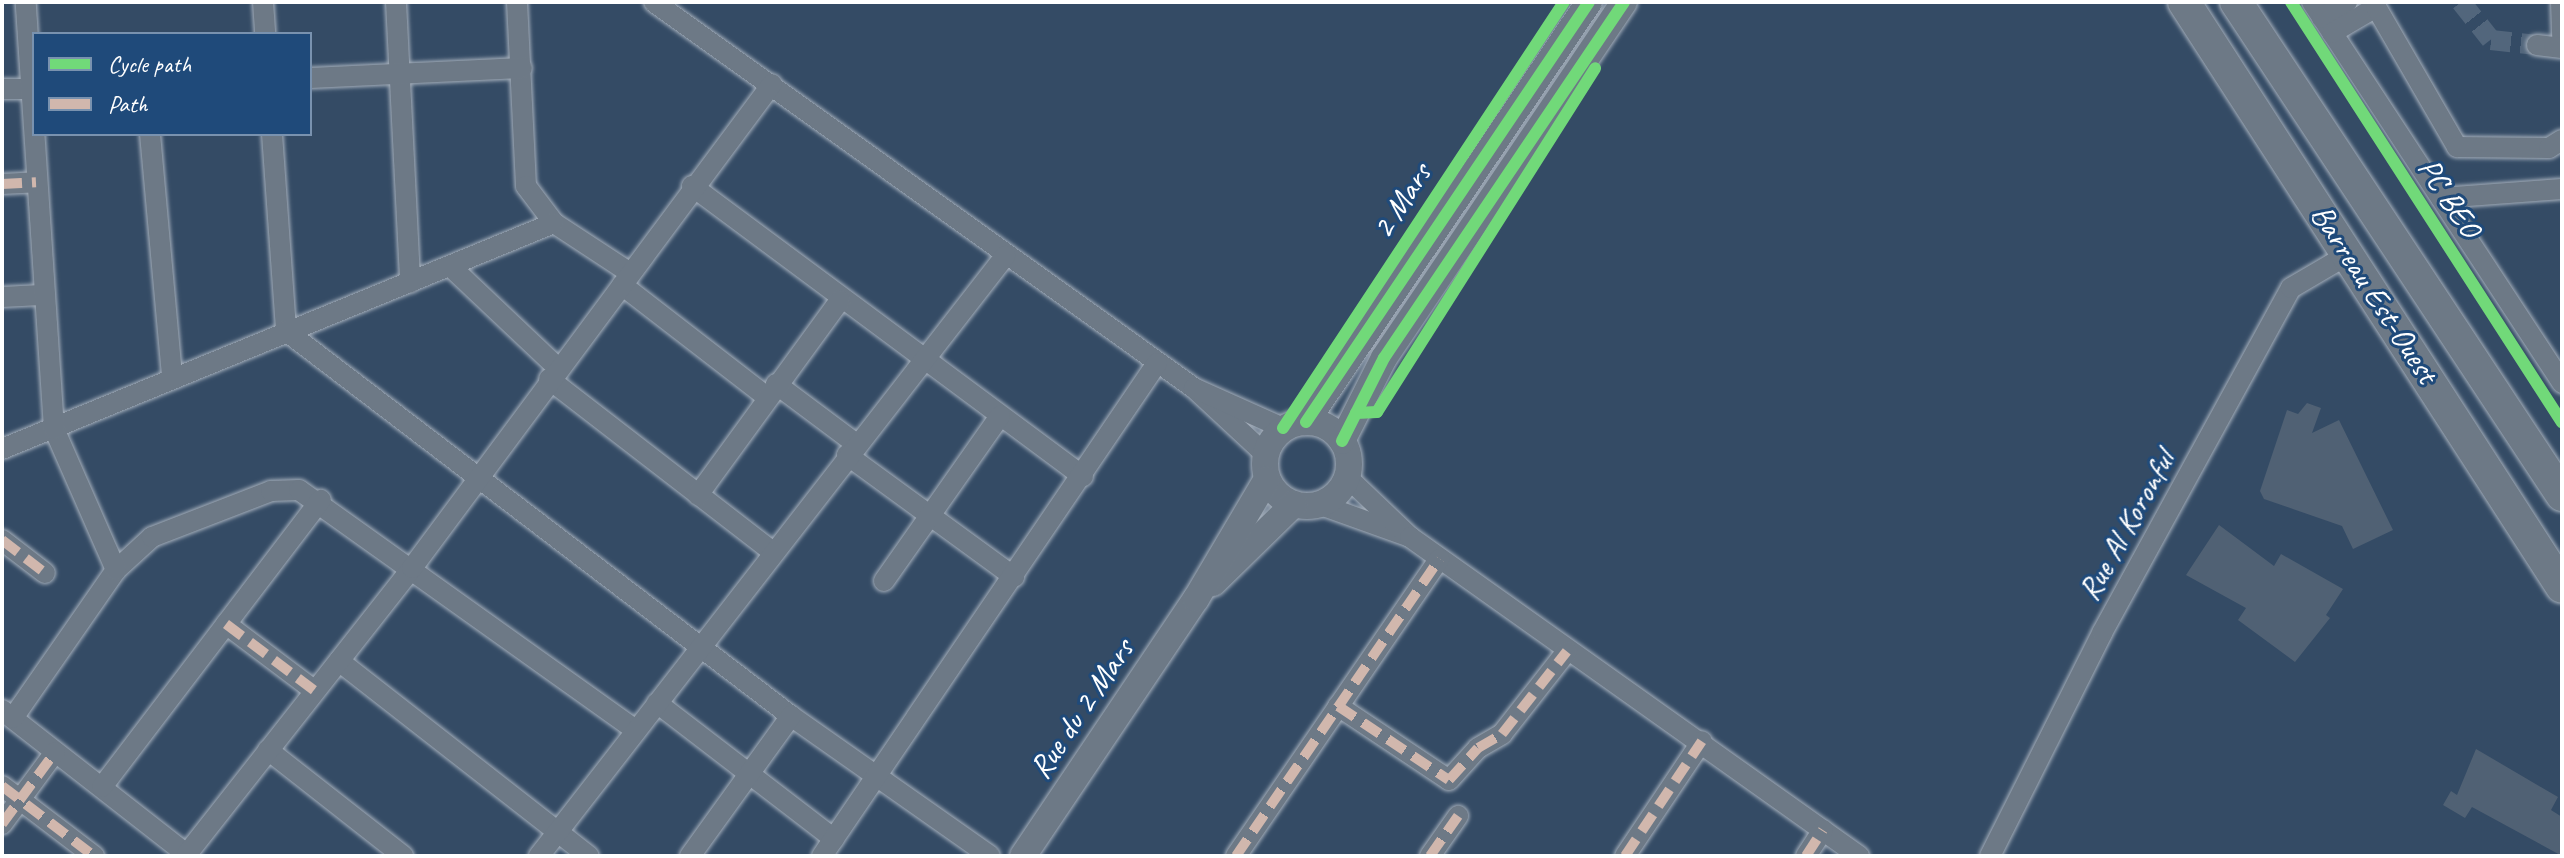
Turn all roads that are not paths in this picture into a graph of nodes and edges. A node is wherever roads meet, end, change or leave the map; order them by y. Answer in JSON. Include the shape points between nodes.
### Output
{"nodes":[{"id":1,"x":26,"y":2,"type":"edge"},
{"id":2,"x":263,"y":2,"type":"edge"},
{"id":3,"x":396,"y":2,"type":"edge"},
{"id":4,"x":517,"y":2,"type":"edge"},
{"id":5,"x":654,"y":2,"type":"edge"},
{"id":6,"x":1589,"y":2,"type":"edge"},
{"id":7,"x":1624,"y":2,"type":"edge"},
{"id":8,"x":2184,"y":2,"type":"edge"},
{"id":9,"x":2236,"y":2,"type":"edge"},
{"id":10,"x":2347,"y":2,"type":"edge"},
{"id":11,"x":2561,"y":2,"type":"edge"},
{"id":12,"x":2374,"y":4,"type":"edge"},
{"id":13,"x":2322,"y":18,"type":"edge"},
{"id":14,"x":265,"y":32,"type":"edge"},
{"id":15,"x":2562,"y":37,"type":"edge"},
{"id":16,"x":2537,"y":45,"type":"tunnel mouth"},
{"id":17,"x":2562,"y":48,"type":"edge"},
{"id":18,"x":522,"y":68,"type":"junction"},
{"id":19,"x":401,"y":75,"type":"junction"},
{"id":20,"x":312,"y":78,"type":"edge"},
{"id":21,"x":772,"y":84,"type":"junction"},
{"id":22,"x":2,"y":89,"type":"edge"},
{"id":23,"x":32,"y":89,"type":"edge"},
{"id":24,"x":34,"y":136,"type":"edge"},
{"id":25,"x":150,"y":136,"type":"edge"},
{"id":26,"x":272,"y":136,"type":"edge"},
{"id":27,"x":2562,"y":140,"type":"edge"},
{"id":28,"x":36,"y":182,"type":"junction"},
{"id":29,"x":2,"y":184,"type":"edge"},
{"id":30,"x":692,"y":186,"type":"junction"},
{"id":31,"x":2562,"y":189,"type":"edge"},
{"id":32,"x":2441,"y":198,"type":"junction"},
{"id":33,"x":554,"y":223,"type":"junction"},
{"id":34,"x":2349,"y":254,"type":"junction"},
{"id":35,"x":1005,"y":256,"type":"junction"},
{"id":36,"x":450,"y":266,"type":"junction"},
{"id":37,"x":626,"y":279,"type":"junction"},
{"id":38,"x":410,"y":283,"type":"junction"},
{"id":39,"x":41,"y":295,"type":"junction"},
{"id":40,"x":2,"y":297,"type":"edge"},
{"id":41,"x":840,"y":300,"type":"junction"},
{"id":42,"x":286,"y":331,"type":"junction"},
{"id":43,"x":922,"y":360,"type":"junction"},
{"id":44,"x":1157,"y":363,"type":"junction"},
{"id":45,"x":554,"y":374,"type":"junction"},
{"id":46,"x":172,"y":377,"type":"junction"},
{"id":47,"x":2562,"y":383,"type":"edge"},
{"id":48,"x":1194,"y":388,"type":"junction"},
{"id":49,"x":771,"y":390,"type":"junction"},
{"id":50,"x":1000,"y":416,"type":"junction"},
{"id":51,"x":1295,"y":425,"type":"junction"},
{"id":52,"x":54,"y":429,"type":"junction"},
{"id":53,"x":1342,"y":441,"type":"junction"},
{"id":54,"x":2,"y":449,"type":"edge"},
{"id":55,"x":851,"y":449,"type":"junction"},
{"id":56,"x":1266,"y":466,"type":"junction"},
{"id":57,"x":1083,"y":476,"type":"junction"},
{"id":58,"x":1347,"y":477,"type":"junction"},
{"id":59,"x":476,"y":478,"type":"junction"},
{"id":60,"x":698,"y":495,"type":"junction"},
{"id":61,"x":2562,"y":495,"type":"edge"},
{"id":62,"x":321,"y":500,"type":"junction"},
{"id":63,"x":1294,"y":504,"type":"junction"},
{"id":64,"x":1321,"y":505,"type":"junction"},
{"id":65,"x":928,"y":517,"type":"junction"},
{"id":66,"x":1410,"y":537,"type":"junction"},
{"id":67,"x":2,"y":540,"type":"edge"},
{"id":68,"x":774,"y":553,"type":"junction"},
{"id":69,"x":1439,"y":559,"type":"junction"},
{"id":70,"x":412,"y":568,"type":"junction"},
{"id":71,"x":116,"y":570,"type":"junction"},
{"id":72,"x":45,"y":573,"type":"dead end"},
{"id":73,"x":1014,"y":577,"type":"junction"},
{"id":74,"x":884,"y":581,"type":"dead end"},
{"id":75,"x":2562,"y":587,"type":"edge"},
{"id":76,"x":1196,"y":599,"type":"junction"},
{"id":77,"x":226,"y":624,"type":"junction"},
{"id":78,"x":702,"y":648,"type":"junction"},
{"id":79,"x":1567,"y":651,"type":"junction"},
{"id":80,"x":339,"y":661,"type":"junction"},
{"id":81,"x":315,"y":691,"type":"junction"},
{"id":82,"x":657,"y":703,"type":"junction"},
{"id":83,"x":1338,"y":706,"type":"junction"},
{"id":84,"x":7,"y":714,"type":"edge"},
{"id":85,"x":791,"y":716,"type":"junction"},
{"id":86,"x":636,"y":730,"type":"junction"},
{"id":87,"x":1702,"y":741,"type":"junction"},
{"id":88,"x":268,"y":750,"type":"junction"},
{"id":89,"x":55,"y":752,"type":"junction"},
{"id":90,"x":751,"y":774,"type":"junction"},
{"id":91,"x":872,"y":776,"type":"junction"},
{"id":92,"x":2,"y":786,"type":"edge"},
{"id":93,"x":102,"y":787,"type":"junction"},
{"id":94,"x":21,"y":799,"type":"junction"},
{"id":95,"x":1458,"y":816,"type":"dead end"},
{"id":96,"x":2,"y":824,"type":"edge"},
{"id":97,"x":1823,"y":830,"type":"junction"},
{"id":98,"x":557,"y":831,"type":"junction"},
{"id":99,"x":828,"y":847,"type":"edge"},
{"id":100,"x":81,"y":852,"type":"edge"},
{"id":101,"x":188,"y":855,"type":"edge"},
{"id":102,"x":403,"y":856,"type":"edge"},
{"id":103,"x":539,"y":856,"type":"edge"},
{"id":104,"x":589,"y":856,"type":"edge"},
{"id":105,"x":690,"y":856,"type":"edge"},
{"id":106,"x":990,"y":856,"type":"edge"},
{"id":107,"x":1023,"y":856,"type":"edge"},
{"id":108,"x":1236,"y":856,"type":"edge"},
{"id":109,"x":1430,"y":856,"type":"edge"},
{"id":110,"x":1625,"y":856,"type":"edge"},
{"id":111,"x":1806,"y":856,"type":"edge"},
{"id":112,"x":1859,"y":856,"type":"edge"},
{"id":113,"x":1990,"y":856,"type":"edge"}],
"edges":[{"from":1,"to":23,"type":"street"},
{"from":2,"to":14,"type":"street"},
{"from":3,"to":19,"type":"street"},
{"from":4,"to":18,"type":"street"},
{"from":5,"to":21,"type":"street"},
{"from":6,"to":51,"type":"street"},
{"from":7,"to":53,"type":"street","via":[[1384,358]]},
{"from":8,"to":34,"type":"main road","name":"Barreau Est-Ouest"},
{"from":9,"to":61,"type":"main road","name":"Barreau Est-Ouest"},
{"from":10,"to":13,"type":"street"},
{"from":11,"to":15,"type":"street"},
{"from":12,"to":13,"type":"street"},
{"from":12,"to":27,"type":"street","via":[[2457,147],[2549,148]]},
{"from":13,"to":32,"type":"street"},
{"from":16,"to":17,"type":"street"},
{"from":18,"to":19,"type":"street"},
{"from":18,"to":33,"type":"street","via":[[523,172],[532,200]]},
{"from":19,"to":20,"type":"street"},
{"from":19,"to":38,"type":"street"},
{"from":21,"to":30,"type":"street"},
{"from":21,"to":35,"type":"street"},
{"from":22,"to":23,"type":"street"},
{"from":24,"to":28,"type":"street"},
{"from":25,"to":46,"type":"street"},
{"from":26,"to":42,"type":"street"},
{"from":28,"to":29,"type":"street"},
{"from":28,"to":39,"type":"street"},
{"from":30,"to":37,"type":"street"},
{"from":30,"to":41,"type":"street"},
{"from":31,"to":32,"type":"street"},
{"from":32,"to":47,"type":"street"},
{"from":33,"to":36,"type":"street"},
{"from":33,"to":37,"type":"street"},
{"from":34,"to":75,"type":"main road","name":"Barreau Est-Ouest"},
{"from":34,"to":113,"type":"street","name":"Rue Al Koronful","via":[[2291,288],[2102,633]]},
{"from":35,"to":43,"type":"street"},
{"from":35,"to":44,"type":"street"},
{"from":36,"to":38,"type":"street"},
{"from":36,"to":45,"type":"street"},
{"from":37,"to":45,"type":"street"},
{"from":37,"to":49,"type":"street"},
{"from":38,"to":42,"type":"street"},
{"from":39,"to":40,"type":"street"},
{"from":39,"to":52,"type":"street"},
{"from":41,"to":43,"type":"street"},
{"from":41,"to":49,"type":"street"},
{"from":42,"to":46,"type":"street"},
{"from":42,"to":59,"type":"street"},
{"from":43,"to":50,"type":"street"},
{"from":43,"to":55,"type":"street"},
{"from":44,"to":48,"type":"street"},
{"from":44,"to":57,"type":"street"},
{"from":45,"to":59,"type":"street"},
{"from":45,"to":60,"type":"street"},
{"from":46,"to":52,"type":"street"},
{"from":48,"to":51,"type":"street"},
{"from":48,"to":56,"type":"street"},
{"from":49,"to":55,"type":"street"},
{"from":49,"to":60,"type":"street"},
{"from":50,"to":57,"type":"street"},
{"from":50,"to":65,"type":"street"},
{"from":51,"to":53,"type":"street"},
{"from":51,"to":56,"type":"street"},
{"from":52,"to":54,"type":"street"},
{"from":52,"to":71,"type":"street"},
{"from":53,"to":58,"type":"street"},
{"from":55,"to":65,"type":"street"},
{"from":55,"to":68,"type":"street"},
{"from":56,"to":63,"type":"street"},
{"from":56,"to":76,"type":"street","name":"Rue du 2 Mars"},
{"from":57,"to":73,"type":"street"},
{"from":58,"to":64,"type":"street"},
{"from":58,"to":66,"type":"street"},
{"from":59,"to":70,"type":"street"},
{"from":59,"to":78,"type":"street"},
{"from":60,"to":68,"type":"street"},
{"from":62,"to":70,"type":"street"},
{"from":62,"to":71,"type":"street","via":[[299,490],[271,491],[152,537]]},
{"from":62,"to":77,"type":"street"},
{"from":63,"to":64,"type":"street"},
{"from":63,"to":76,"type":"street","name":"Rue du 2 Mars"},
{"from":64,"to":66,"type":"street"},
{"from":65,"to":73,"type":"street"},
{"from":65,"to":74,"type":"street"},
{"from":66,"to":69,"type":"street"},
{"from":67,"to":72,"type":"street"},
{"from":68,"to":78,"type":"street"},
{"from":69,"to":79,"type":"street"},
{"from":69,"to":83,"type":"street"},
{"from":70,"to":80,"type":"street"},
{"from":70,"to":86,"type":"street"},
{"from":71,"to":84,"type":"street"},
{"from":73,"to":91,"type":"street"},
{"from":76,"to":107,"type":"street","name":"Rue du 2 Mars"},
{"from":77,"to":81,"type":"street"},
{"from":77,"to":93,"type":"street"},
{"from":78,"to":82,"type":"street"},
{"from":78,"to":85,"type":"street"},
{"from":79,"to":83,"type":"street","via":[[1502,734],[1478,748],[1449,780]]},
{"from":79,"to":87,"type":"street"},
{"from":80,"to":81,"type":"street"},
{"from":80,"to":98,"type":"street"},
{"from":81,"to":88,"type":"street"},
{"from":82,"to":86,"type":"street"},
{"from":82,"to":90,"type":"street"},
{"from":83,"to":108,"type":"street"},
{"from":84,"to":89,"type":"street"},
{"from":85,"to":90,"type":"street"},
{"from":85,"to":91,"type":"street"},
{"from":86,"to":98,"type":"street"},
{"from":87,"to":97,"type":"street"},
{"from":87,"to":110,"type":"street"},
{"from":88,"to":101,"type":"street"},
{"from":88,"to":102,"type":"street"},
{"from":89,"to":93,"type":"street"},
{"from":89,"to":94,"type":"street"},
{"from":90,"to":99,"type":"street"},
{"from":90,"to":105,"type":"street"},
{"from":91,"to":99,"type":"street"},
{"from":91,"to":106,"type":"street"},
{"from":92,"to":94,"type":"street"},
{"from":93,"to":101,"type":"street"},
{"from":94,"to":96,"type":"street"},
{"from":94,"to":100,"type":"street"},
{"from":95,"to":109,"type":"street"},
{"from":97,"to":111,"type":"street"},
{"from":97,"to":112,"type":"street"},
{"from":98,"to":103,"type":"street"},
{"from":98,"to":104,"type":"street"}]}
